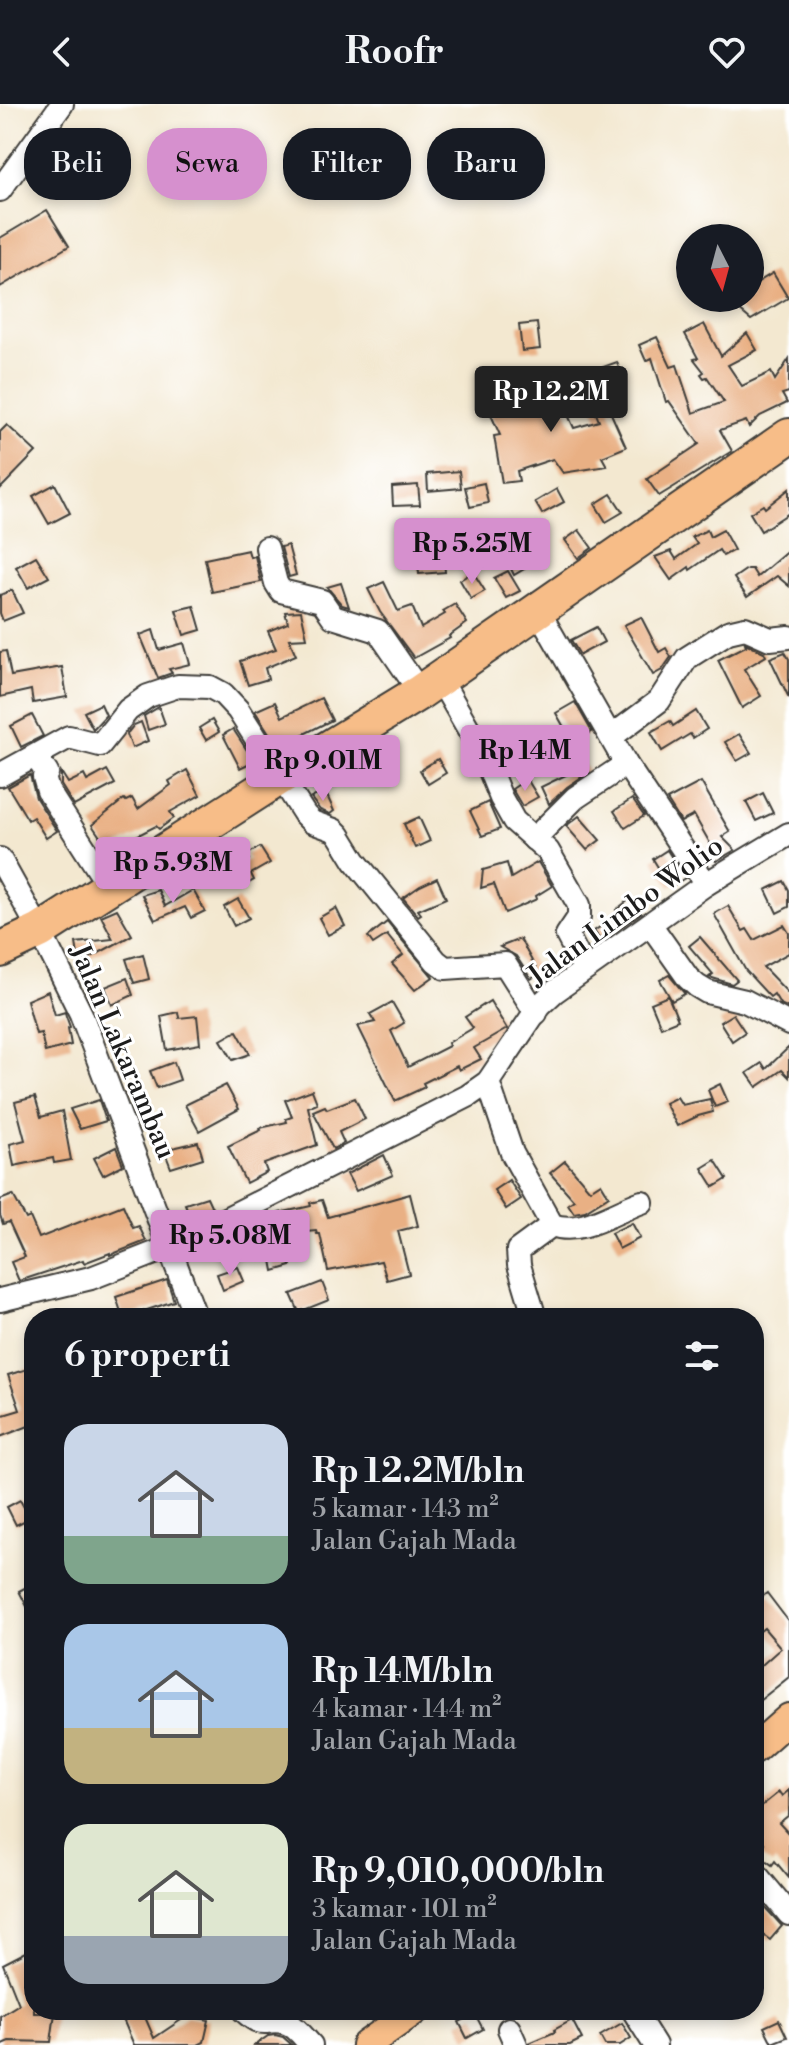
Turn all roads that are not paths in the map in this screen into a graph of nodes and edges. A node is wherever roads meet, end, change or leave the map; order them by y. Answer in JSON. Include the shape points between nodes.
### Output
{"nodes":[{"id":1,"x":62,"y":104,"type":"edge"},
{"id":2,"x":0,"y":190,"type":"edge"},
{"id":3,"x":789,"y":436,"type":"edge"},
{"id":4,"x":267,"y":548,"type":"dead end"},
{"id":5,"x":539,"y":612,"type":"junction"},
{"id":6,"x":789,"y":637,"type":"edge"},
{"id":7,"x":430,"y":686,"type":"junction"},
{"id":8,"x":611,"y":737,"type":"junction"},
{"id":9,"x":36,"y":757,"type":"junction"},
{"id":10,"x":626,"y":764,"type":"junction"},
{"id":11,"x":0,"y":775,"type":"edge"},
{"id":12,"x":281,"y":777,"type":"junction"},
{"id":13,"x":789,"y":834,"type":"edge"},
{"id":14,"x":534,"y":839,"type":"junction"},
{"id":15,"x":0,"y":859,"type":"edge"},
{"id":16,"x":706,"y":884,"type":"junction"},
{"id":17,"x":110,"y":888,"type":"junction"},
{"id":18,"x":650,"y":924,"type":"junction"},
{"id":19,"x":40,"y":931,"type":"junction"},
{"id":20,"x":0,"y":950,"type":"edge"},
{"id":21,"x":585,"y":969,"type":"junction"},
{"id":22,"x":536,"y":1013,"type":"junction"},
{"id":23,"x":789,"y":1024,"type":"edge"},
{"id":24,"x":488,"y":1082,"type":"junction"},
{"id":25,"x":642,"y":1202,"type":"dead end"},
{"id":26,"x":552,"y":1225,"type":"junction"},
{"id":27,"x":170,"y":1247,"type":"junction"},
{"id":28,"x":0,"y":1300,"type":"edge"},
{"id":29,"x":192,"y":1308,"type":"edge"},
{"id":30,"x":532,"y":1308,"type":"edge"},
{"id":31,"x":789,"y":1699,"type":"edge"},
{"id":32,"x":789,"y":1718,"type":"edge"},
{"id":33,"x":764,"y":1720,"type":"edge"},
{"id":34,"x":764,"y":1740,"type":"edge"},
{"id":35,"x":764,"y":1884,"type":"edge"},
{"id":36,"x":789,"y":1914,"type":"edge"},
{"id":37,"x":253,"y":2020,"type":"edge"},
{"id":38,"x":376,"y":2020,"type":"edge"},
{"id":39,"x":401,"y":2020,"type":"edge"},
{"id":40,"x":639,"y":2020,"type":"edge"},
{"id":41,"x":311,"y":2045,"type":"edge"},
{"id":42,"x":341,"y":2045,"type":"edge"},
{"id":43,"x":366,"y":2045,"type":"edge"},
{"id":44,"x":655,"y":2045,"type":"edge"}],
"edges":[{"from":1,"to":2,"type":"street"},
{"from":3,"to":5,"type":"highway"},
{"from":4,"to":7,"type":"street","via":[[281,591],[322,601],[333,617],[378,631]]},
{"from":5,"to":7,"type":"highway"},
{"from":5,"to":8,"type":"street"},
{"from":6,"to":8,"type":"street","via":[[770,639],[745,628],[728,632],[687,658],[659,701]]},
{"from":7,"to":12,"type":"highway"},
{"from":7,"to":14,"type":"street","via":[[484,756],[514,821]]},
{"from":8,"to":10,"type":"street"},
{"from":9,"to":11,"type":"street"},
{"from":9,"to":12,"type":"street","via":[[69,737],[100,745],[128,710],[162,690],[210,687],[238,710]]},
{"from":9,"to":17,"type":"street","via":[[47,773],[48,791]]},
{"from":10,"to":14,"type":"street","via":[[575,798]]},
{"from":10,"to":16,"type":"street"},
{"from":12,"to":17,"type":"highway"},
{"from":12,"to":22,"type":"street","via":[[305,815],[339,835],[436,961],[445,968],[505,964]]},
{"from":13,"to":16,"type":"street","name":"Jalan Limbo Wolio"},
{"from":14,"to":21,"type":"street","via":[[548,851],[579,905],[579,917],[567,935]]},
{"from":15,"to":19,"type":"street","name":"Jalan Lakarambau"},
{"from":16,"to":18,"type":"street","name":"Jalan Limbo Wolio"},
{"from":17,"to":19,"type":"highway"},
{"from":18,"to":21,"type":"street","name":"Jalan Limbo Wolio"},
{"from":18,"to":23,"type":"street","via":[[697,986],[745,1001]]},
{"from":19,"to":20,"type":"highway"},
{"from":19,"to":27,"type":"street","name":"Jalan Lakarambau","via":[[81,1014]]},
{"from":21,"to":22,"type":"street","name":"Jalan Limbo Wolio"},
{"from":22,"to":24,"type":"street","name":"Jalan Limbo Wolio"},
{"from":24,"to":26,"type":"street","via":[[512,1153]]},
{"from":24,"to":27,"type":"street","name":"Jalan Limbo Wolio"},
{"from":25,"to":26,"type":"street","via":[[578,1229]]},
{"from":26,"to":30,"type":"street","via":[[518,1250]]},
{"from":27,"to":28,"type":"street","name":"Jalan Limbo Wolio","via":[[91,1278]]},
{"from":27,"to":29,"type":"street","name":"Jalan Lakarambau"},
{"from":31,"to":33,"type":"main road"},
{"from":32,"to":34,"type":"main road"},
{"from":35,"to":36,"type":"street"},
{"from":37,"to":41,"type":"street","via":[[283,2021]]},
{"from":38,"to":42,"type":"main road"},
{"from":39,"to":43,"type":"main road"},
{"from":40,"to":44,"type":"street"}]}
